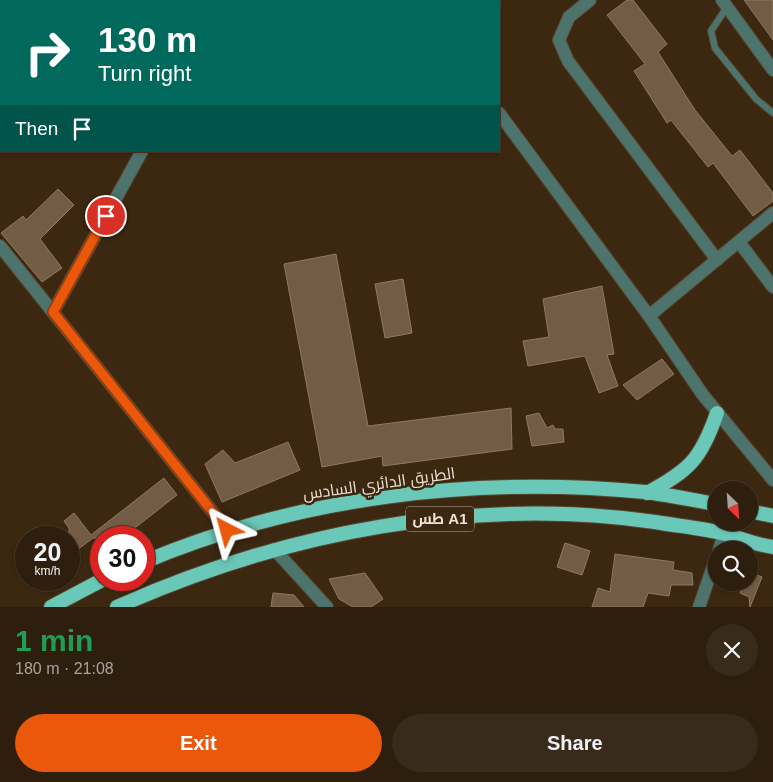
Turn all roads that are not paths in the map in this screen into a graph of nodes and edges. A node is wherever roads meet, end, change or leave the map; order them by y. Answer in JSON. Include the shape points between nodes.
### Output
{"nodes":[{"id":1,"x":590,"y":0,"type":"edge"},
{"id":2,"x":724,"y":3,"type":"edge"},
{"id":3,"x":773,"y":70,"type":"edge"},
{"id":4,"x":773,"y":113,"type":"edge"},
{"id":5,"x":500,"y":114,"type":"edge"},
{"id":6,"x":141,"y":152,"type":"edge"},
{"id":7,"x":773,"y":213,"type":"edge"},
{"id":8,"x":739,"y":242,"type":"junction"},
{"id":9,"x":0,"y":246,"type":"edge"},
{"id":10,"x":717,"y":260,"type":"junction"},
{"id":11,"x":773,"y":287,"type":"edge"},
{"id":12,"x":53,"y":312,"type":"junction"},
{"id":13,"x":648,"y":316,"type":"junction"},
{"id":14,"x":716,"y":413,"type":"junction"},
{"id":15,"x":773,"y":480,"type":"edge"},
{"id":16,"x":647,"y":493,"type":"junction"},
{"id":17,"x":708,"y":503,"type":"edge"},
{"id":18,"x":758,"y":513,"type":"edge"},
{"id":19,"x":773,"y":516,"type":"edge"},
{"id":20,"x":227,"y":530,"type":"junction"},
{"id":21,"x":724,"y":534,"type":"junction"},
{"id":22,"x":722,"y":541,"type":"edge"},
{"id":23,"x":773,"y":547,"type":"edge"},
{"id":24,"x":274,"y":549,"type":"junction"},
{"id":25,"x":155,"y":558,"type":"edge"},
{"id":26,"x":708,"y":581,"type":"edge"},
{"id":27,"x":90,"y":586,"type":"edge"},
{"id":28,"x":51,"y":607,"type":"edge"},
{"id":29,"x":117,"y":607,"type":"edge"},
{"id":30,"x":327,"y":607,"type":"edge"},
{"id":31,"x":699,"y":607,"type":"edge"}],
"edges":[{"from":1,"to":10,"type":"street","via":[[569,17],[559,40],[568,60]]},
{"from":2,"to":3,"type":"street"},
{"from":2,"to":4,"type":"lane","via":[[711,32],[715,48],[756,99]]},
{"from":5,"to":13,"type":"street"},
{"from":6,"to":12,"type":"street"},
{"from":7,"to":8,"type":"street"},
{"from":8,"to":10,"type":"street"},
{"from":8,"to":11,"type":"street"},
{"from":9,"to":12,"type":"street"},
{"from":10,"to":13,"type":"street"},
{"from":12,"to":20,"type":"street"},
{"from":13,"to":14,"type":"street"},
{"from":14,"to":15,"type":"street"},
{"from":14,"to":16,"type":"highway","via":[[703,447],[691,464],[677,477]]},
{"from":16,"to":17,"type":"highway","name":"الطريق الدائري السادس","number":"طس A1"},
{"from":16,"to":20,"type":"highway","name":"الطريق الدائري السادس","number":"طس A1","via":[[517,486],[418,492],[292,513]]},
{"from":18,"to":19,"type":"highway"},
{"from":20,"to":25,"type":"highway","name":"الطريق الدائري السادس","number":"طس A1"},
{"from":21,"to":22,"type":"street"},
{"from":21,"to":23,"type":"highway","number":"طس A1"},
{"from":21,"to":24,"type":"highway","number":"طس A1","via":[[608,518],[500,515],[407,523],[328,535]]},
{"from":24,"to":29,"type":"highway","number":"طس A1","via":[[193,576]]},
{"from":24,"to":30,"type":"street"},
{"from":26,"to":31,"type":"street"},
{"from":27,"to":28,"type":"highway"}]}
